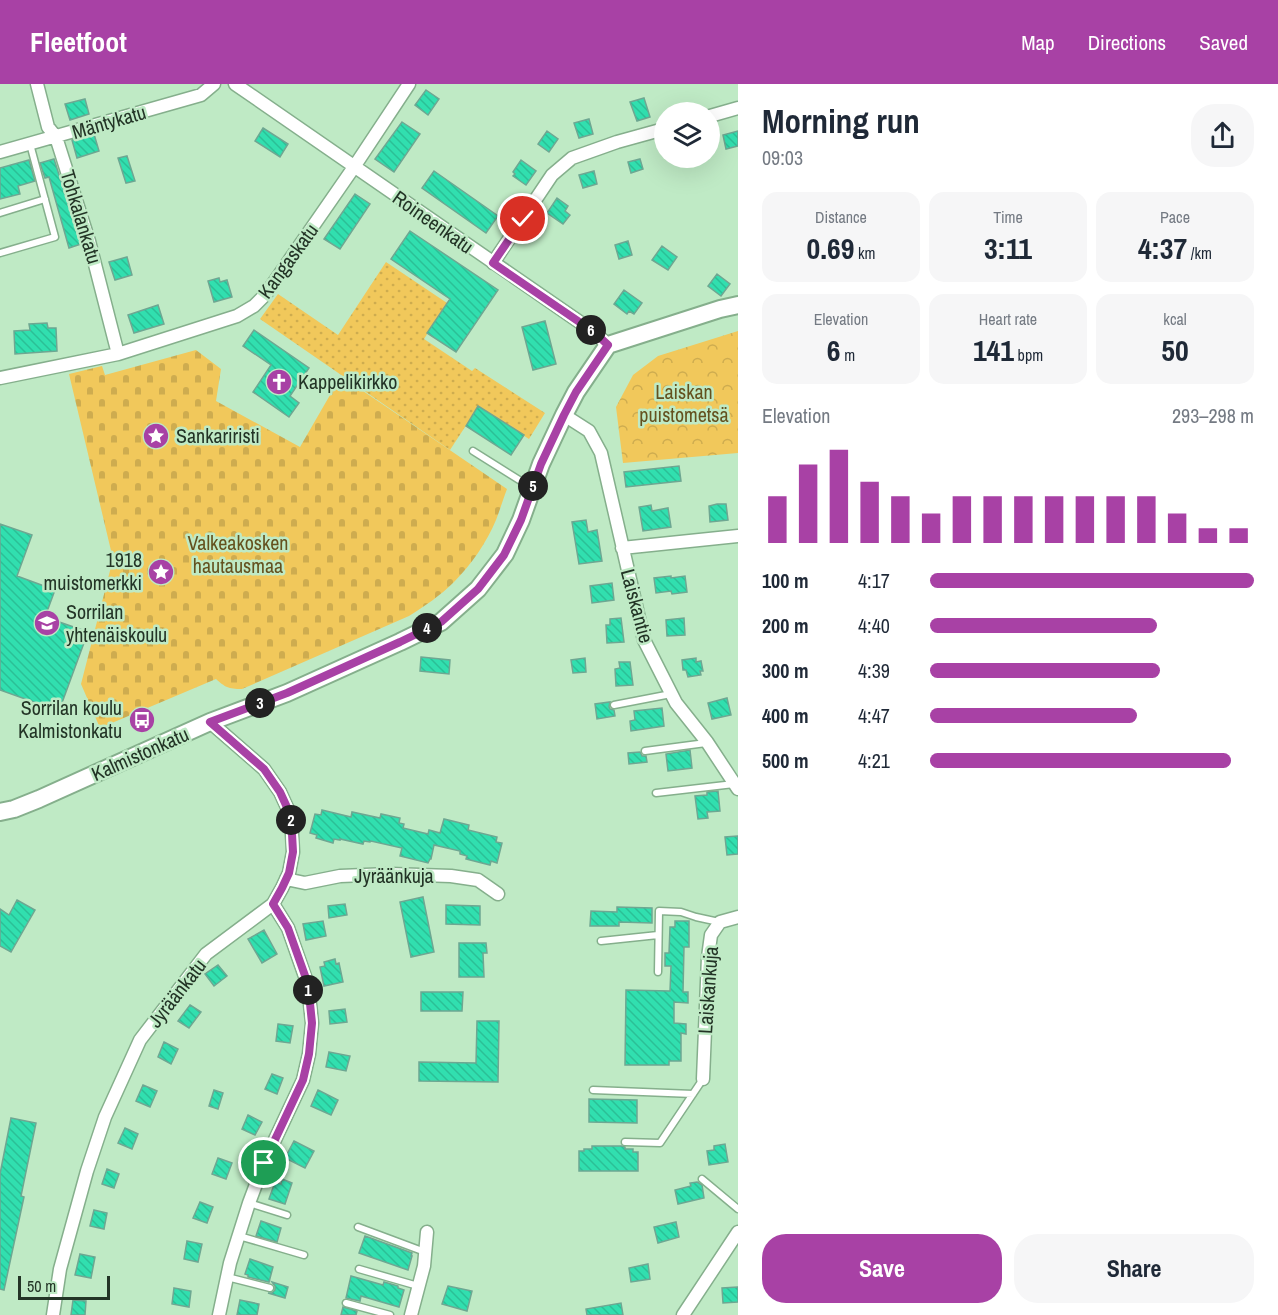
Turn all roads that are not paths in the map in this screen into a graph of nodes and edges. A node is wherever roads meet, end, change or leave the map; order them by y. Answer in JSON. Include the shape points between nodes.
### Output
{"nodes":[{"id":1,"x":37,"y":84,"type":"edge"},
{"id":2,"x":214,"y":84,"type":"edge"},
{"id":3,"x":235,"y":84,"type":"edge"},
{"id":4,"x":409,"y":84,"type":"edge"},
{"id":5,"x":738,"y":108,"type":"edge"},
{"id":6,"x":720,"y":114,"type":"edge"},
{"id":7,"x":654,"y":132,"type":"edge"},
{"id":8,"x":56,"y":137,"type":"junction"},
{"id":9,"x":30,"y":144,"type":"junction"},
{"id":10,"x":0,"y":152,"type":"edge"},
{"id":11,"x":354,"y":167,"type":"junction"},
{"id":12,"x":45,"y":199,"type":"junction"},
{"id":13,"x":0,"y":213,"type":"edge"},
{"id":14,"x":0,"y":253,"type":"edge"},
{"id":15,"x":493,"y":263,"type":"junction"},
{"id":16,"x":738,"y":305,"type":"edge"},
{"id":17,"x":608,"y":345,"type":"junction"},
{"id":18,"x":118,"y":354,"type":"junction"},
{"id":19,"x":0,"y":378,"type":"edge"},
{"id":20,"x":564,"y":415,"type":"junction"},
{"id":21,"x":473,"y":451,"type":"dead end"},
{"id":22,"x":532,"y":488,"type":"junction"},
{"id":23,"x":738,"y":536,"type":"edge"},
{"id":24,"x":622,"y":548,"type":"junction"},
{"id":25,"x":671,"y":694,"type":"junction"},
{"id":26,"x":614,"y":705,"type":"dead end"},
{"id":27,"x":210,"y":722,"type":"junction"},
{"id":28,"x":707,"y":742,"type":"junction"},
{"id":29,"x":645,"y":751,"type":"dead end"},
{"id":30,"x":736,"y":787,"type":"edge"},
{"id":31,"x":656,"y":793,"type":"dead end"},
{"id":32,"x":0,"y":812,"type":"edge"},
{"id":33,"x":286,"y":879,"type":"junction"},
{"id":34,"x":498,"y":894,"type":"dead end"},
{"id":35,"x":273,"y":904,"type":"junction"},
{"id":36,"x":738,"y":917,"type":"edge"},
{"id":37,"x":720,"y":922,"type":"junction"},
{"id":38,"x":658,"y":935,"type":"junction"},
{"id":39,"x":601,"y":941,"type":"dead end"},
{"id":40,"x":658,"y":972,"type":"dead end"},
{"id":41,"x":703,"y":1079,"type":"joint"},
{"id":42,"x":593,"y":1090,"type":"dead end"},
{"id":43,"x":693,"y":1094,"type":"junction"},
{"id":44,"x":625,"y":1142,"type":"dead end"},
{"id":45,"x":702,"y":1179,"type":"dead end"},
{"id":46,"x":249,"y":1203,"type":"junction"},
{"id":47,"x":738,"y":1209,"type":"edge"},
{"id":48,"x":287,"y":1215,"type":"dead end"},
{"id":49,"x":358,"y":1227,"type":"dead end"},
{"id":50,"x":428,"y":1232,"type":"dead end"},
{"id":51,"x":738,"y":1232,"type":"edge"},
{"id":52,"x":238,"y":1236,"type":"junction"},
{"id":53,"x":426,"y":1252,"type":"junction"},
{"id":54,"x":304,"y":1256,"type":"dead end"},
{"id":55,"x":359,"y":1269,"type":"dead end"},
{"id":56,"x":227,"y":1276,"type":"junction"},
{"id":57,"x":419,"y":1286,"type":"junction"},
{"id":58,"x":270,"y":1288,"type":"dead end"},
{"id":59,"x":346,"y":1303,"type":"dead end"},
{"id":60,"x":53,"y":1315,"type":"edge"},
{"id":61,"x":219,"y":1315,"type":"edge"},
{"id":62,"x":390,"y":1315,"type":"edge"},
{"id":63,"x":411,"y":1315,"type":"edge"},
{"id":64,"x":683,"y":1315,"type":"edge"}],
"edges":[{"from":1,"to":8,"type":"street","name":"Tohkalankatu","via":[[48,127]]},
{"from":2,"to":8,"type":"street","name":"Mäntykatu","via":[[201,95]]},
{"from":3,"to":11,"type":"street","name":"Roineenkatu"},
{"from":4,"to":11,"type":"street","name":"Kangaskatu"},
{"from":5,"to":6,"type":"street"},
{"from":7,"to":15,"type":"street","via":[[572,158],[552,175]]},
{"from":8,"to":9,"type":"street","name":"Mäntykatu"},
{"from":8,"to":18,"type":"street","name":"Tohkalankatu","via":[[89,241]]},
{"from":9,"to":10,"type":"street","name":"Mäntykatu"},
{"from":9,"to":12,"type":"lane"},
{"from":11,"to":15,"type":"street","name":"Roineenkatu"},
{"from":11,"to":18,"type":"street","name":"Kangaskatu","via":[[254,306],[237,316]]},
{"from":12,"to":13,"type":"lane"},
{"from":12,"to":14,"type":"lane","via":[[55,237]]},
{"from":15,"to":17,"type":"street","name":"Roineenkatu"},
{"from":16,"to":17,"type":"street"},
{"from":17,"to":20,"type":"street","name":"Kalmistonkatu"},
{"from":18,"to":19,"type":"street","name":"Kangaskatu"},
{"from":20,"to":22,"type":"street","name":"Kalmistonkatu"},
{"from":20,"to":24,"type":"street","name":"Laiskantie","via":[[589,431],[601,453]]},
{"from":21,"to":22,"type":"lane"},
{"from":22,"to":27,"type":"street","name":"Kalmistonkatu","via":[[504,555],[478,589],[441,622],[297,688]]},
{"from":23,"to":24,"type":"street"},
{"from":24,"to":25,"type":"street","name":"Laiskantie","via":[[644,640]]},
{"from":25,"to":26,"type":"lane"},
{"from":25,"to":28,"type":"street","name":"Laiskantie"},
{"from":27,"to":32,"type":"street","name":"Kalmistonkatu","via":[[39,799]]},
{"from":27,"to":33,"type":"street","name":"Jyräänkatu","via":[[264,769],[280,792],[291,816],[293,852]]},
{"from":28,"to":29,"type":"lane"},
{"from":28,"to":30,"type":"street","name":"Laiskantie"},
{"from":30,"to":31,"type":"lane"},
{"from":33,"to":34,"type":"street","name":"Jyräänkuja","via":[[305,883],[340,876],[451,876],[478,880]]},
{"from":33,"to":35,"type":"street","name":"Jyräänkatu"},
{"from":35,"to":46,"type":"street","via":[[288,928],[308,984],[312,1023],[303,1080]]},
{"from":35,"to":60,"type":"street","name":"Jyräänkatu","via":[[206,954],[140,1040],[105,1117],[87,1171],[60,1269]]},
{"from":36,"to":37,"type":"street","name":"Laiskankuja"},
{"from":37,"to":38,"type":"lane","via":[[659,911]]},
{"from":37,"to":41,"type":"street","name":"Laiskankuja","via":[[711,935],[708,957]]},
{"from":38,"to":39,"type":"lane"},
{"from":38,"to":40,"type":"lane"},
{"from":41,"to":43,"type":"lane"},
{"from":42,"to":43,"type":"lane"},
{"from":43,"to":44,"type":"lane","via":[[660,1143]]},
{"from":45,"to":47,"type":"lane"},
{"from":46,"to":48,"type":"lane"},
{"from":46,"to":52,"type":"street"},
{"from":49,"to":53,"type":"lane"},
{"from":50,"to":53,"type":"street"},
{"from":51,"to":64,"type":"street"},
{"from":52,"to":54,"type":"lane"},
{"from":52,"to":56,"type":"street"},
{"from":53,"to":57,"type":"street"},
{"from":55,"to":57,"type":"lane"},
{"from":56,"to":58,"type":"lane"},
{"from":56,"to":61,"type":"street"},
{"from":57,"to":63,"type":"street"},
{"from":59,"to":62,"type":"lane"}]}
